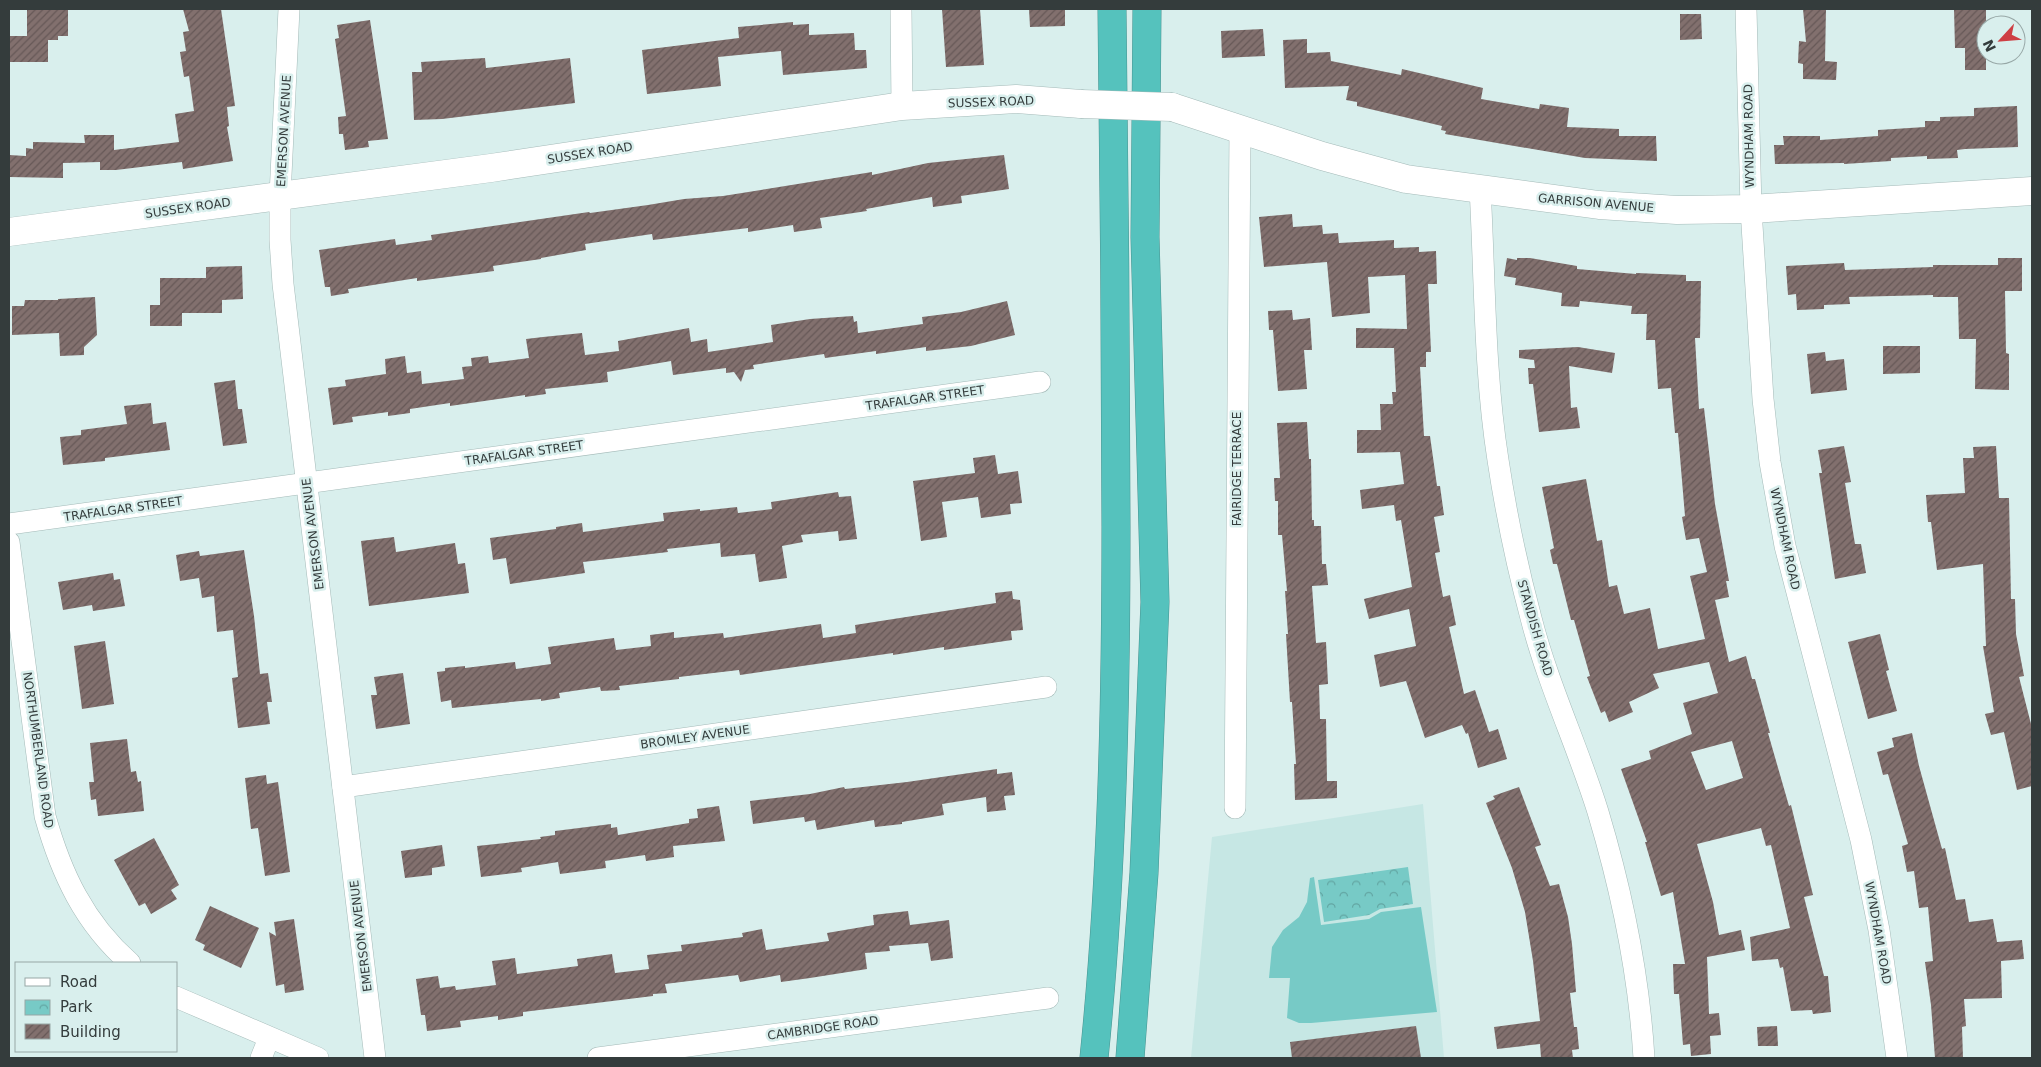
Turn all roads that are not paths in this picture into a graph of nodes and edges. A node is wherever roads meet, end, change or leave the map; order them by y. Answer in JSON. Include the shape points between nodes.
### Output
{"nodes":[{"id":1,"x":289,"y":9,"type":"edge"},
{"id":2,"x":901,"y":9,"type":"edge"},
{"id":3,"x":1112,"y":9,"type":"edge"},
{"id":4,"x":1146,"y":9,"type":"edge"},
{"id":5,"x":1746,"y":9,"type":"edge"},
{"id":6,"x":902,"y":106,"type":"junction"},
{"id":7,"x":1172,"y":108,"type":"joint"},
{"id":8,"x":1240,"y":129,"type":"junction"},
{"id":9,"x":1480,"y":188,"type":"junction"},
{"id":10,"x":2032,"y":191,"type":"edge"},
{"id":11,"x":280,"y":196,"type":"junction"},
{"id":12,"x":1751,"y":209,"type":"junction"},
{"id":13,"x":9,"y":232,"type":"edge"},
{"id":14,"x":1040,"y":382,"type":"dead end"},
{"id":15,"x":307,"y":483,"type":"junction"},
{"id":16,"x":9,"y":524,"type":"edge"},
{"id":17,"x":9,"y":542,"type":"edge"},
{"id":18,"x":1046,"y":687,"type":"dead end"},
{"id":19,"x":343,"y":787,"type":"junction"},
{"id":20,"x":1234,"y":808,"type":"dead end"},
{"id":21,"x":129,"y":962,"type":"edge"},
{"id":22,"x":178,"y":998,"type":"edge"},
{"id":23,"x":1048,"y":998,"type":"dead end"},
{"id":24,"x":269,"y":1038,"type":"junction"},
{"id":25,"x":261,"y":1058,"type":"edge"},
{"id":26,"x":318,"y":1058,"type":"edge"},
{"id":27,"x":376,"y":1058,"type":"edge"},
{"id":28,"x":598,"y":1058,"type":"edge"},
{"id":29,"x":1094,"y":1058,"type":"edge"},
{"id":30,"x":1130,"y":1058,"type":"edge"},
{"id":31,"x":1644,"y":1058,"type":"edge"},
{"id":32,"x":1896,"y":1058,"type":"edge"}],
"edges":[{"from":1,"to":11,"type":"street","name":"EMERSON AVENUE"},
{"from":2,"to":6,"type":"street"},
{"from":3,"to":29,"type":"highway","via":[[1116,416],[1114,761]]},
{"from":4,"to":30,"type":"highway","via":[[1145,237],[1155,602],[1144,873]]},
{"from":5,"to":12,"type":"street","name":"WYNDHAM ROAD"},
{"from":6,"to":7,"type":"street","name":"SUSSEX ROAD","bridge":true,"via":[[1016,99]]},
{"from":6,"to":11,"type":"street","name":"SUSSEX ROAD","via":[[491,168]]},
{"from":7,"to":8,"type":"street","name":"GARRISON AVENUE"},
{"from":8,"to":9,"type":"street","name":"GARRISON AVENUE","via":[[1406,179]]},
{"from":8,"to":20,"type":"street","name":"FAIRIDGE TERRACE"},
{"from":9,"to":12,"type":"street","name":"GARRISON AVENUE","via":[[1599,205],[1677,210]]},
{"from":9,"to":31,"type":"street","name":"STANDISH ROAD","via":[[1489,376],[1497,458],[1512,540],[1531,621],[1598,811],[1621,896],[1634,964]]},
{"from":10,"to":12,"type":"street","name":"GARRISON AVENUE"},
{"from":11,"to":13,"type":"street","name":"SUSSEX ROAD"},
{"from":11,"to":15,"type":"street","name":"EMERSON AVENUE","via":[[283,284]]},
{"from":12,"to":32,"type":"street","name":"WYNDHAM ROAD","via":[[1762,399],[1770,462],[1793,580],[1861,840],[1879,930]]},
{"from":14,"to":15,"type":"street","name":"TRAFALGAR STREET"},
{"from":15,"to":16,"type":"street","name":"TRAFALGAR STREET"},
{"from":15,"to":19,"type":"street","name":"EMERSON AVENUE"},
{"from":17,"to":21,"type":"street","name":"NORTHUMBERLAND ROAD","via":[[45,816],[55,852],[70,887],[90,919]]},
{"from":18,"to":19,"type":"street","name":"BROMLEY AVENUE"},
{"from":19,"to":27,"type":"street","name":"EMERSON AVENUE"},
{"from":22,"to":24,"type":"street"},
{"from":23,"to":28,"type":"street","name":"CAMBRIDGE ROAD"},
{"from":24,"to":25,"type":"street"},
{"from":24,"to":26,"type":"street"}]}
